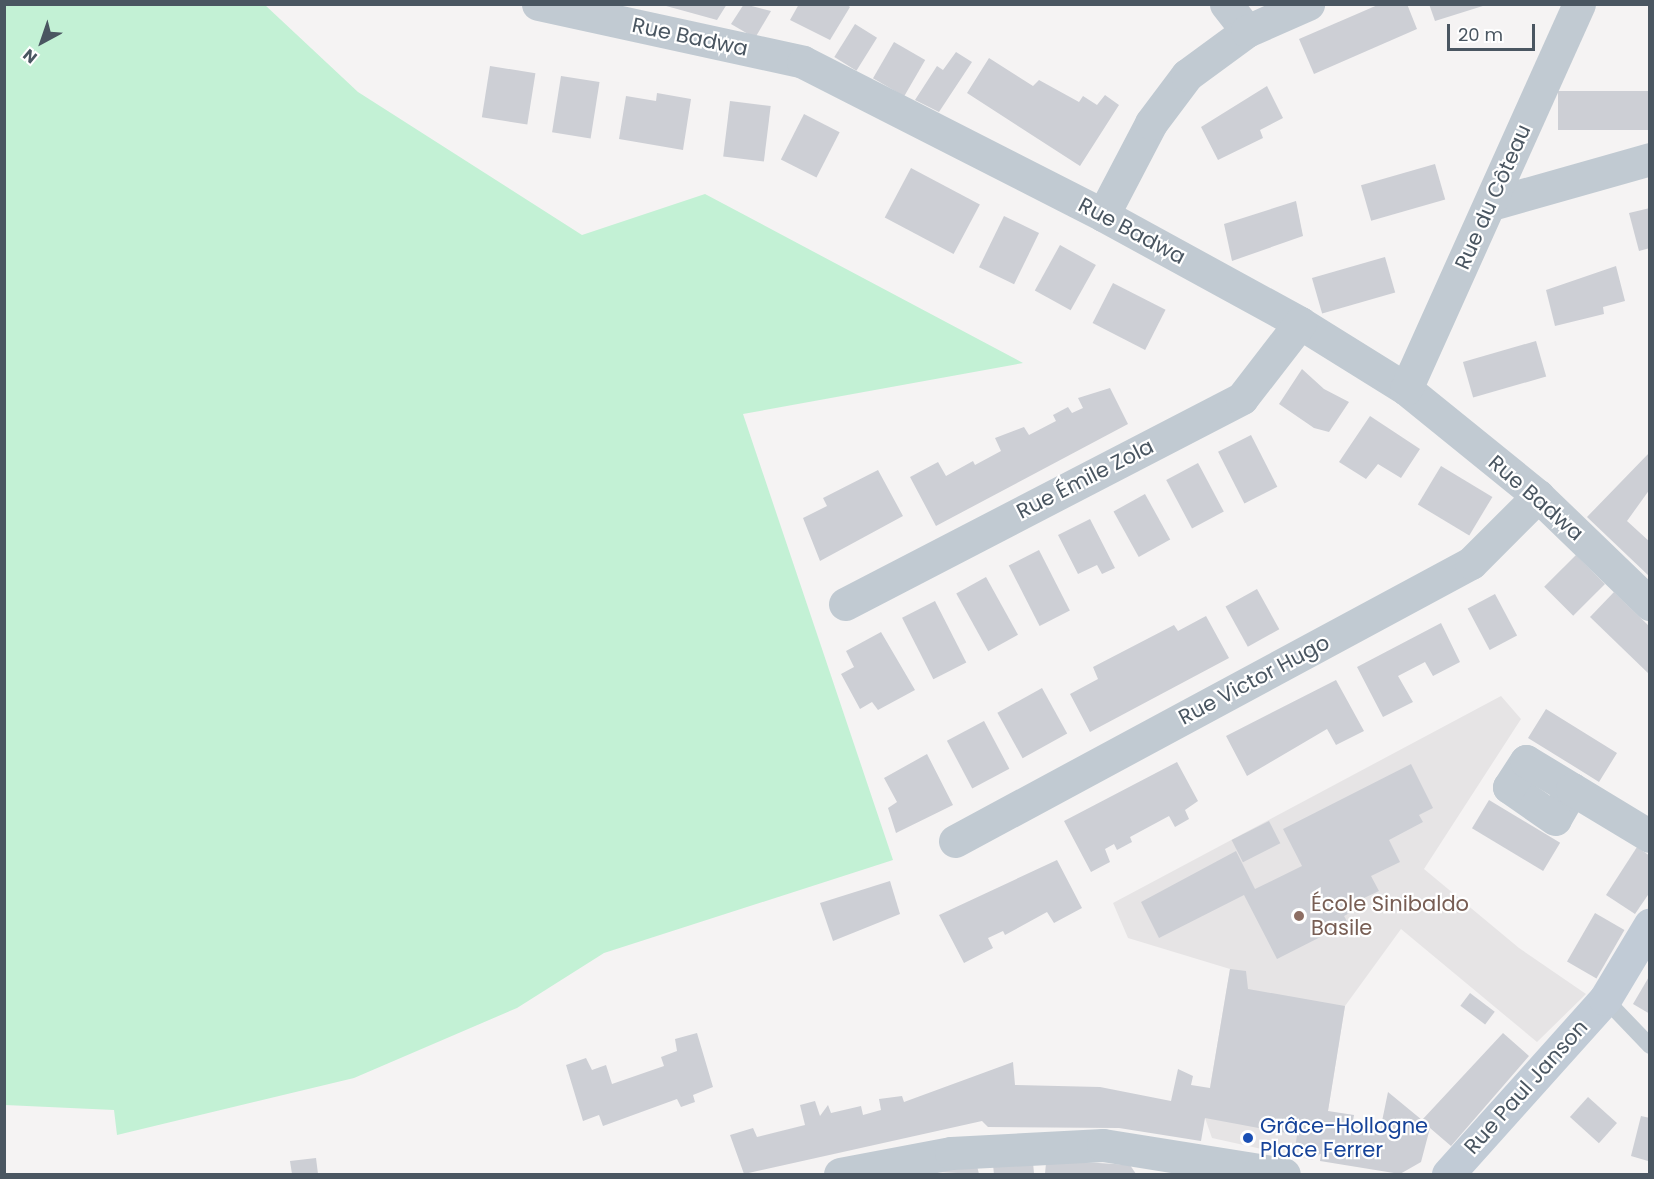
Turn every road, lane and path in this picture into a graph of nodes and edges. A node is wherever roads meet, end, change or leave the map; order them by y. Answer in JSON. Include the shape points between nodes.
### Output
{"nodes":[{"id":1,"x":538,"y":4,"type":"edge"},
{"id":2,"x":1226,"y":4,"type":"edge"},
{"id":3,"x":1308,"y":4,"type":"edge"},
{"id":4,"x":1579,"y":4,"type":"edge"},
{"id":5,"x":1247,"y":31,"type":"junction"},
{"id":6,"x":1650,"y":159,"type":"edge"},
{"id":7,"x":1491,"y":204,"type":"junction"},
{"id":8,"x":1103,"y":215,"type":"junction"},
{"id":9,"x":1300,"y":323,"type":"junction"},
{"id":10,"x":1406,"y":389,"type":"junction"},
{"id":11,"x":1538,"y":496,"type":"junction"},
{"id":12,"x":845,"y":604,"type":"dead end"},
{"id":13,"x":1650,"y":604,"type":"edge"},
{"id":14,"x":1572,"y":789,"type":"dead end"},
{"id":15,"x":1650,"y":836,"type":"edge"},
{"id":16,"x":955,"y":841,"type":"dead end"},
{"id":17,"x":1645,"y":941,"type":"edge"},
{"id":18,"x":1605,"y":999,"type":"junction"},
{"id":19,"x":1650,"y":1046,"type":"edge"},
{"id":20,"x":840,"y":1174,"type":"edge"},
{"id":21,"x":1284,"y":1174,"type":"edge"},
{"id":22,"x":1448,"y":1174,"type":"edge"}],
"edges":[{"from":1,"to":8,"type":"street","name":"Rue Badwa","via":[[803,62]]},
{"from":2,"to":5,"type":"street"},
{"from":3,"to":5,"type":"street"},
{"from":4,"to":7,"type":"street","name":"Rue du Côteau"},
{"from":5,"to":8,"type":"street","via":[[1204,60],[1175,89]]},
{"from":6,"to":7,"type":"street"},
{"from":7,"to":10,"type":"street","name":"Rue du Côteau"},
{"from":8,"to":9,"type":"street","name":"Rue Badwa"},
{"from":9,"to":10,"type":"street","name":"Rue Badwa"},
{"from":9,"to":12,"type":"street","name":"Rue Émile Zola","via":[[1242,398]]},
{"from":10,"to":11,"type":"street","name":"Rue Badwa"},
{"from":11,"to":13,"type":"street","name":"Rue Badwa"},
{"from":11,"to":16,"type":"street","name":"Rue Victor Hugo","via":[[1471,563]]},
{"from":14,"to":15,"type":"street"},
{"from":17,"to":18,"type":"street","name":"Rue Paul Janson"},
{"from":18,"to":19,"type":"lane"},
{"from":18,"to":22,"type":"street","name":"Rue Paul Janson"},
{"from":20,"to":21,"type":"street","via":[[951,1153],[1103,1145]]}]}
